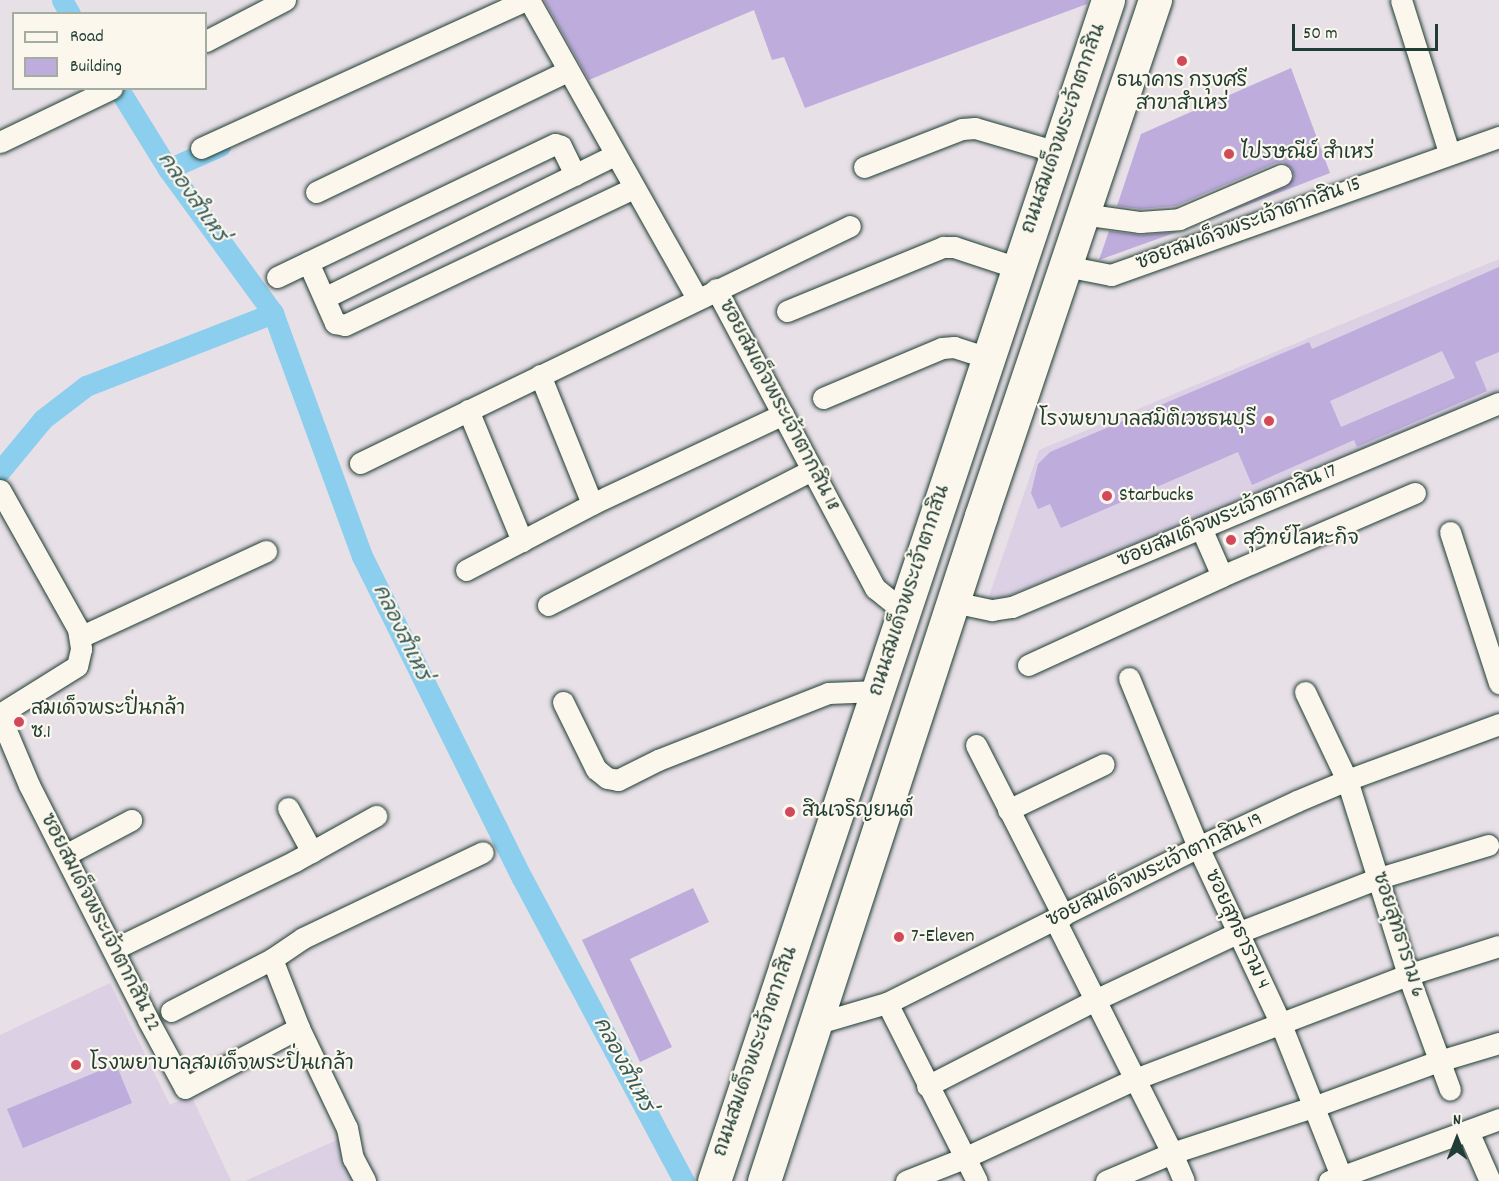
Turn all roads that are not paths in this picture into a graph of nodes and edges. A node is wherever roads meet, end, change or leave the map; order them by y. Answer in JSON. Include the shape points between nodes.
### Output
{"nodes":[{"id":1,"x":285,"y":0,"type":"edge"},
{"id":2,"x":527,"y":0,"type":"edge"},
{"id":3,"x":1108,"y":0,"type":"edge"},
{"id":4,"x":1155,"y":0,"type":"edge"},
{"id":5,"x":1401,"y":0,"type":"edge"},
{"id":6,"x":501,"y":5,"type":"edge"},
{"id":7,"x":207,"y":40,"type":"edge"},
{"id":8,"x":567,"y":71,"type":"junction"},
{"id":9,"x":108,"y":90,"type":"edge"},
{"id":10,"x":1499,"y":137,"type":"edge"},
{"id":11,"x":0,"y":142,"type":"edge"},
{"id":12,"x":201,"y":148,"type":"dead end"},
{"id":13,"x":1057,"y":152,"type":"junction"},
{"id":14,"x":1449,"y":152,"type":"junction"},
{"id":15,"x":615,"y":155,"type":"junction"},
{"id":16,"x":864,"y":167,"type":"dead end"},
{"id":17,"x":575,"y":175,"type":"junction"},
{"id":18,"x":1281,"y":175,"type":"dead end"},
{"id":19,"x":634,"y":188,"type":"junction"},
{"id":20,"x":316,"y":192,"type":"dead end"},
{"id":21,"x":1036,"y":214,"type":"junction"},
{"id":22,"x":1080,"y":220,"type":"junction"},
{"id":23,"x":850,"y":226,"type":"dead end"},
{"id":24,"x":308,"y":262,"type":"junction"},
{"id":25,"x":1065,"y":266,"type":"junction"},
{"id":26,"x":276,"y":277,"type":"dead end"},
{"id":27,"x":1015,"y":277,"type":"junction"},
{"id":28,"x":716,"y":289,"type":"junction"},
{"id":29,"x":326,"y":297,"type":"junction"},
{"id":30,"x":1054,"y":297,"type":"junction"},
{"id":31,"x":697,"y":298,"type":"junction"},
{"id":32,"x":787,"y":310,"type":"dead end"},
{"id":33,"x":987,"y":358,"type":"junction"},
{"id":34,"x":540,"y":375,"type":"junction"},
{"id":35,"x":823,"y":398,"type":"dead end"},
{"id":36,"x":1499,"y":403,"type":"edge"},
{"id":37,"x":468,"y":410,"type":"junction"},
{"id":38,"x":783,"y":414,"type":"junction"},
{"id":39,"x":360,"y":463,"type":"dead end"},
{"id":40,"x":812,"y":470,"type":"junction"},
{"id":41,"x":0,"y":490,"type":"edge"},
{"id":42,"x":1415,"y":493,"type":"dead end"},
{"id":43,"x":592,"y":504,"type":"junction"},
{"id":44,"x":1201,"y":528,"type":"junction"},
{"id":45,"x":1450,"y":532,"type":"dead end"},
{"id":46,"x":522,"y":541,"type":"junction"},
{"id":47,"x":266,"y":550,"type":"dead end"},
{"id":48,"x":466,"y":570,"type":"dead end"},
{"id":49,"x":1222,"y":576,"type":"junction"},
{"id":50,"x":953,"y":602,"type":"junction"},
{"id":51,"x":548,"y":604,"type":"dead end"},
{"id":52,"x":905,"y":612,"type":"junction"},
{"id":53,"x":81,"y":636,"type":"junction"},
{"id":54,"x":1028,"y":665,"type":"dead end"},
{"id":55,"x":1130,"y":678,"type":"dead end"},
{"id":56,"x":1499,"y":683,"type":"edge"},
{"id":57,"x":878,"y":692,"type":"junction"},
{"id":58,"x":1305,"y":692,"type":"dead end"},
{"id":59,"x":563,"y":702,"type":"dead end"},
{"id":60,"x":0,"y":715,"type":"edge"},
{"id":61,"x":1499,"y":724,"type":"edge"},
{"id":62,"x":976,"y":746,"type":"dead end"},
{"id":63,"x":1104,"y":764,"type":"dead end"},
{"id":64,"x":1347,"y":780,"type":"junction"},
{"id":65,"x":288,"y":808,"type":"dead end"},
{"id":66,"x":1008,"y":810,"type":"junction"},
{"id":67,"x":376,"y":816,"type":"dead end"},
{"id":68,"x":131,"y":820,"type":"dead end"},
{"id":69,"x":1488,"y":845,"type":"dead end"},
{"id":70,"x":1198,"y":847,"type":"junction"},
{"id":71,"x":312,"y":852,"type":"junction"},
{"id":72,"x":483,"y":852,"type":"dead end"},
{"id":73,"x":65,"y":855,"type":"junction"},
{"id":74,"x":1379,"y":878,"type":"junction"},
{"id":75,"x":1059,"y":918,"type":"junction"},
{"id":76,"x":1237,"y":933,"type":"junction"},
{"id":77,"x":1499,"y":946,"type":"edge"},
{"id":78,"x":114,"y":949,"type":"junction"},
{"id":79,"x":272,"y":958,"type":"junction"},
{"id":80,"x":1408,"y":975,"type":"junction"},
{"id":81,"x":1095,"y":1000,"type":"junction"},
{"id":82,"x":887,"y":1003,"type":"junction"},
{"id":83,"x":171,"y":1011,"type":"dead end"},
{"id":84,"x":1280,"y":1022,"type":"junction"},
{"id":85,"x":814,"y":1024,"type":"junction"},
{"id":86,"x":299,"y":1028,"type":"junction"},
{"id":87,"x":1499,"y":1043,"type":"edge"},
{"id":88,"x":1439,"y":1061,"type":"junction"},
{"id":89,"x":1135,"y":1079,"type":"junction"},
{"id":90,"x":927,"y":1086,"type":"junction"},
{"id":91,"x":1450,"y":1090,"type":"dead end"},
{"id":92,"x":1313,"y":1107,"type":"junction"},
{"id":93,"x":1499,"y":1119,"type":"edge"},
{"id":94,"x":1468,"y":1131,"type":"junction"},
{"id":95,"x":1172,"y":1153,"type":"junction"},
{"id":96,"x":964,"y":1158,"type":"junction"},
{"id":97,"x":716,"y":1174,"type":"edge"},
{"id":98,"x":768,"y":1180,"type":"edge"},
{"id":99,"x":1338,"y":1180,"type":"edge"},
{"id":100,"x":365,"y":1181,"type":"edge"},
{"id":101,"x":906,"y":1181,"type":"edge"},
{"id":102,"x":977,"y":1181,"type":"edge"},
{"id":103,"x":1106,"y":1181,"type":"edge"},
{"id":104,"x":1184,"y":1181,"type":"edge"},
{"id":105,"x":1490,"y":1181,"type":"edge"}],
"edges":[{"from":1,"to":7,"type":"street"},
{"from":2,"to":6,"type":"street","name":"ซอยสมเด็จพระเจ้าตากสิน 18"},
{"from":2,"to":8,"type":"street","name":"ซอยสมเด็จพระเจ้าตากสิน 18"},
{"from":3,"to":13,"type":"main road","name":"ถนนสมเด็จพระเจ้าตากสิน"},
{"from":4,"to":22,"type":"main road"},
{"from":5,"to":14,"type":"street"},
{"from":6,"to":12,"type":"street","name":"ซอยสมเด็จพระเจ้าตากสิน 18"},
{"from":8,"to":15,"type":"street","name":"ซอยสมเด็จพระเจ้าตากสิน 18"},
{"from":8,"to":20,"type":"street"},
{"from":9,"to":11,"type":"street"},
{"from":10,"to":14,"type":"street","name":"ซอยสมเด็จพระเจ้าตากสิน 15"},
{"from":13,"to":16,"type":"street","via":[[975,128],[962,129]]},
{"from":13,"to":21,"type":"main road","name":"ถนนสมเด็จพระเจ้าตากสิน"},
{"from":14,"to":25,"type":"street","name":"ซอยสมเด็จพระเจ้าตากสิน 15","via":[[1111,275]]},
{"from":15,"to":17,"type":"street"},
{"from":15,"to":19,"type":"street","name":"ซอยสมเด็จพระเจ้าตากสิน 18"},
{"from":17,"to":24,"type":"street","via":[[561,146],[555,144]]},
{"from":17,"to":29,"type":"street"},
{"from":18,"to":22,"type":"street","via":[[1179,219]]},
{"from":19,"to":29,"type":"street","via":[[345,325],[335,323]]},
{"from":19,"to":31,"type":"street","name":"ซอยสมเด็จพระเจ้าตากสิน 18"},
{"from":21,"to":22,"type":"main road"},
{"from":21,"to":27,"type":"main road","name":"ถนนสมเด็จพระเจ้าตากสิน"},
{"from":22,"to":25,"type":"main road"},
{"from":23,"to":28,"type":"street"},
{"from":24,"to":26,"type":"street"},
{"from":24,"to":29,"type":"street"},
{"from":25,"to":30,"type":"main road"},
{"from":27,"to":30,"type":"main road"},
{"from":27,"to":32,"type":"street","via":[[954,247],[943,247]]},
{"from":27,"to":33,"type":"main road","name":"ถนนสมเด็จพระเจ้าตากสิน"},
{"from":28,"to":31,"type":"street","name":"ซอยสมเด็จพระเจ้าตากสิน 18"},
{"from":28,"to":38,"type":"street","name":"ซอยสมเด็จพระเจ้าตากสิน 18"},
{"from":30,"to":50,"type":"main road"},
{"from":31,"to":34,"type":"street"},
{"from":33,"to":35,"type":"street","via":[[954,347],[942,348]]},
{"from":33,"to":52,"type":"main road","name":"ถนนสมเด็จพระเจ้าตากสิน"},
{"from":34,"to":37,"type":"street"},
{"from":34,"to":43,"type":"street"},
{"from":36,"to":44,"type":"street","name":"ซอยสมเด็จพระเจ้าตากสิน 17"},
{"from":37,"to":39,"type":"street"},
{"from":37,"to":46,"type":"street"},
{"from":38,"to":40,"type":"street","name":"ซอยสมเด็จพระเจ้าตากสิน 18"},
{"from":38,"to":43,"type":"street"},
{"from":40,"to":51,"type":"street"},
{"from":40,"to":52,"type":"street","name":"ซอยสมเด็จพระเจ้าตากสิน 18","via":[[875,588]]},
{"from":41,"to":53,"type":"street"},
{"from":42,"to":49,"type":"street"},
{"from":43,"to":46,"type":"street"},
{"from":44,"to":49,"type":"street"},
{"from":44,"to":50,"type":"street","name":"ซอยสมเด็จพระเจ้าตากสิน 17","via":[[1012,607],[992,610]]},
{"from":45,"to":56,"type":"street"},
{"from":46,"to":48,"type":"street"},
{"from":47,"to":53,"type":"street"},
{"from":49,"to":54,"type":"street"},
{"from":50,"to":85,"type":"main road"},
{"from":52,"to":57,"type":"main road","name":"ถนนสมเด็จพระเจ้าตากสิน"},
{"from":53,"to":60,"type":"street","name":"ซอยสมเด็จพระเจ้าตากสิน 22","via":[[77,666]]},
{"from":55,"to":70,"type":"street","name":"ซอยสุทธาราม 4"},
{"from":57,"to":59,"type":"street","via":[[828,693],[668,756],[618,780],[596,769]]},
{"from":57,"to":97,"type":"main road","name":"ถนนสมเด็จพระเจ้าตากสิน"},
{"from":58,"to":64,"type":"street","name":"ซอยสุทธาราม 6"},
{"from":60,"to":73,"type":"street","name":"ซอยสมเด็จพระเจ้าตากสิน 22","via":[[29,785]]},
{"from":61,"to":64,"type":"street","name":"ซอยสมเด็จพระเจ้าตากสิน 19"},
{"from":62,"to":66,"type":"street"},
{"from":63,"to":66,"type":"street"},
{"from":64,"to":70,"type":"street","name":"ซอยสมเด็จพระเจ้าตากสิน 19"},
{"from":64,"to":74,"type":"street","name":"ซอยสุทธาราม 6"},
{"from":65,"to":71,"type":"street"},
{"from":66,"to":75,"type":"street"},
{"from":67,"to":71,"type":"street"},
{"from":68,"to":73,"type":"street"},
{"from":69,"to":74,"type":"street"},
{"from":70,"to":75,"type":"street","name":"ซอยสมเด็จพระเจ้าตากสิน 19"},
{"from":70,"to":76,"type":"street","name":"ซอยสุทธาราม 4"},
{"from":71,"to":78,"type":"street"},
{"from":72,"to":79,"type":"street","via":[[303,938]]},
{"from":73,"to":78,"type":"street","name":"ซอยสมเด็จพระเจ้าตากสิน 22"},
{"from":74,"to":76,"type":"street"},
{"from":74,"to":80,"type":"street","name":"ซอยสุทธาราม 6"},
{"from":75,"to":81,"type":"street"},
{"from":75,"to":82,"type":"street","name":"ซอยสมเด็จพระเจ้าตากสิน 19"},
{"from":76,"to":81,"type":"street"},
{"from":76,"to":84,"type":"street","name":"ซอยสุทธาราม 4"},
{"from":77,"to":80,"type":"street"},
{"from":78,"to":86,"type":"street","name":"ซอยสมเด็จพระเจ้าตากสิน 22","via":[[185,1088]]},
{"from":79,"to":83,"type":"street"},
{"from":79,"to":86,"type":"street"},
{"from":80,"to":84,"type":"street"},
{"from":80,"to":88,"type":"street","name":"ซอยสุทธาราม 6"},
{"from":81,"to":89,"type":"street"},
{"from":81,"to":90,"type":"street"},
{"from":82,"to":85,"type":"street","name":"ซอยสมเด็จพระเจ้าตากสิน 19"},
{"from":82,"to":90,"type":"street"},
{"from":84,"to":89,"type":"street"},
{"from":84,"to":92,"type":"street","name":"ซอยสุทธาราม 4"},
{"from":85,"to":98,"type":"main road"},
{"from":86,"to":100,"type":"street","via":[[347,1128],[353,1158]]},
{"from":87,"to":88,"type":"street"},
{"from":88,"to":91,"type":"street","name":"ซอยสุทธาราม 6"},
{"from":88,"to":92,"type":"street"},
{"from":89,"to":95,"type":"street"},
{"from":89,"to":96,"type":"street"},
{"from":90,"to":96,"type":"street"},
{"from":92,"to":95,"type":"street"},
{"from":92,"to":99,"type":"street","name":"ซอยสุทธาราม 4"},
{"from":93,"to":94,"type":"street"},
{"from":94,"to":99,"type":"street"},
{"from":94,"to":105,"type":"street"},
{"from":95,"to":103,"type":"street"},
{"from":95,"to":104,"type":"street"},
{"from":96,"to":101,"type":"street"},
{"from":96,"to":102,"type":"street"}]}
